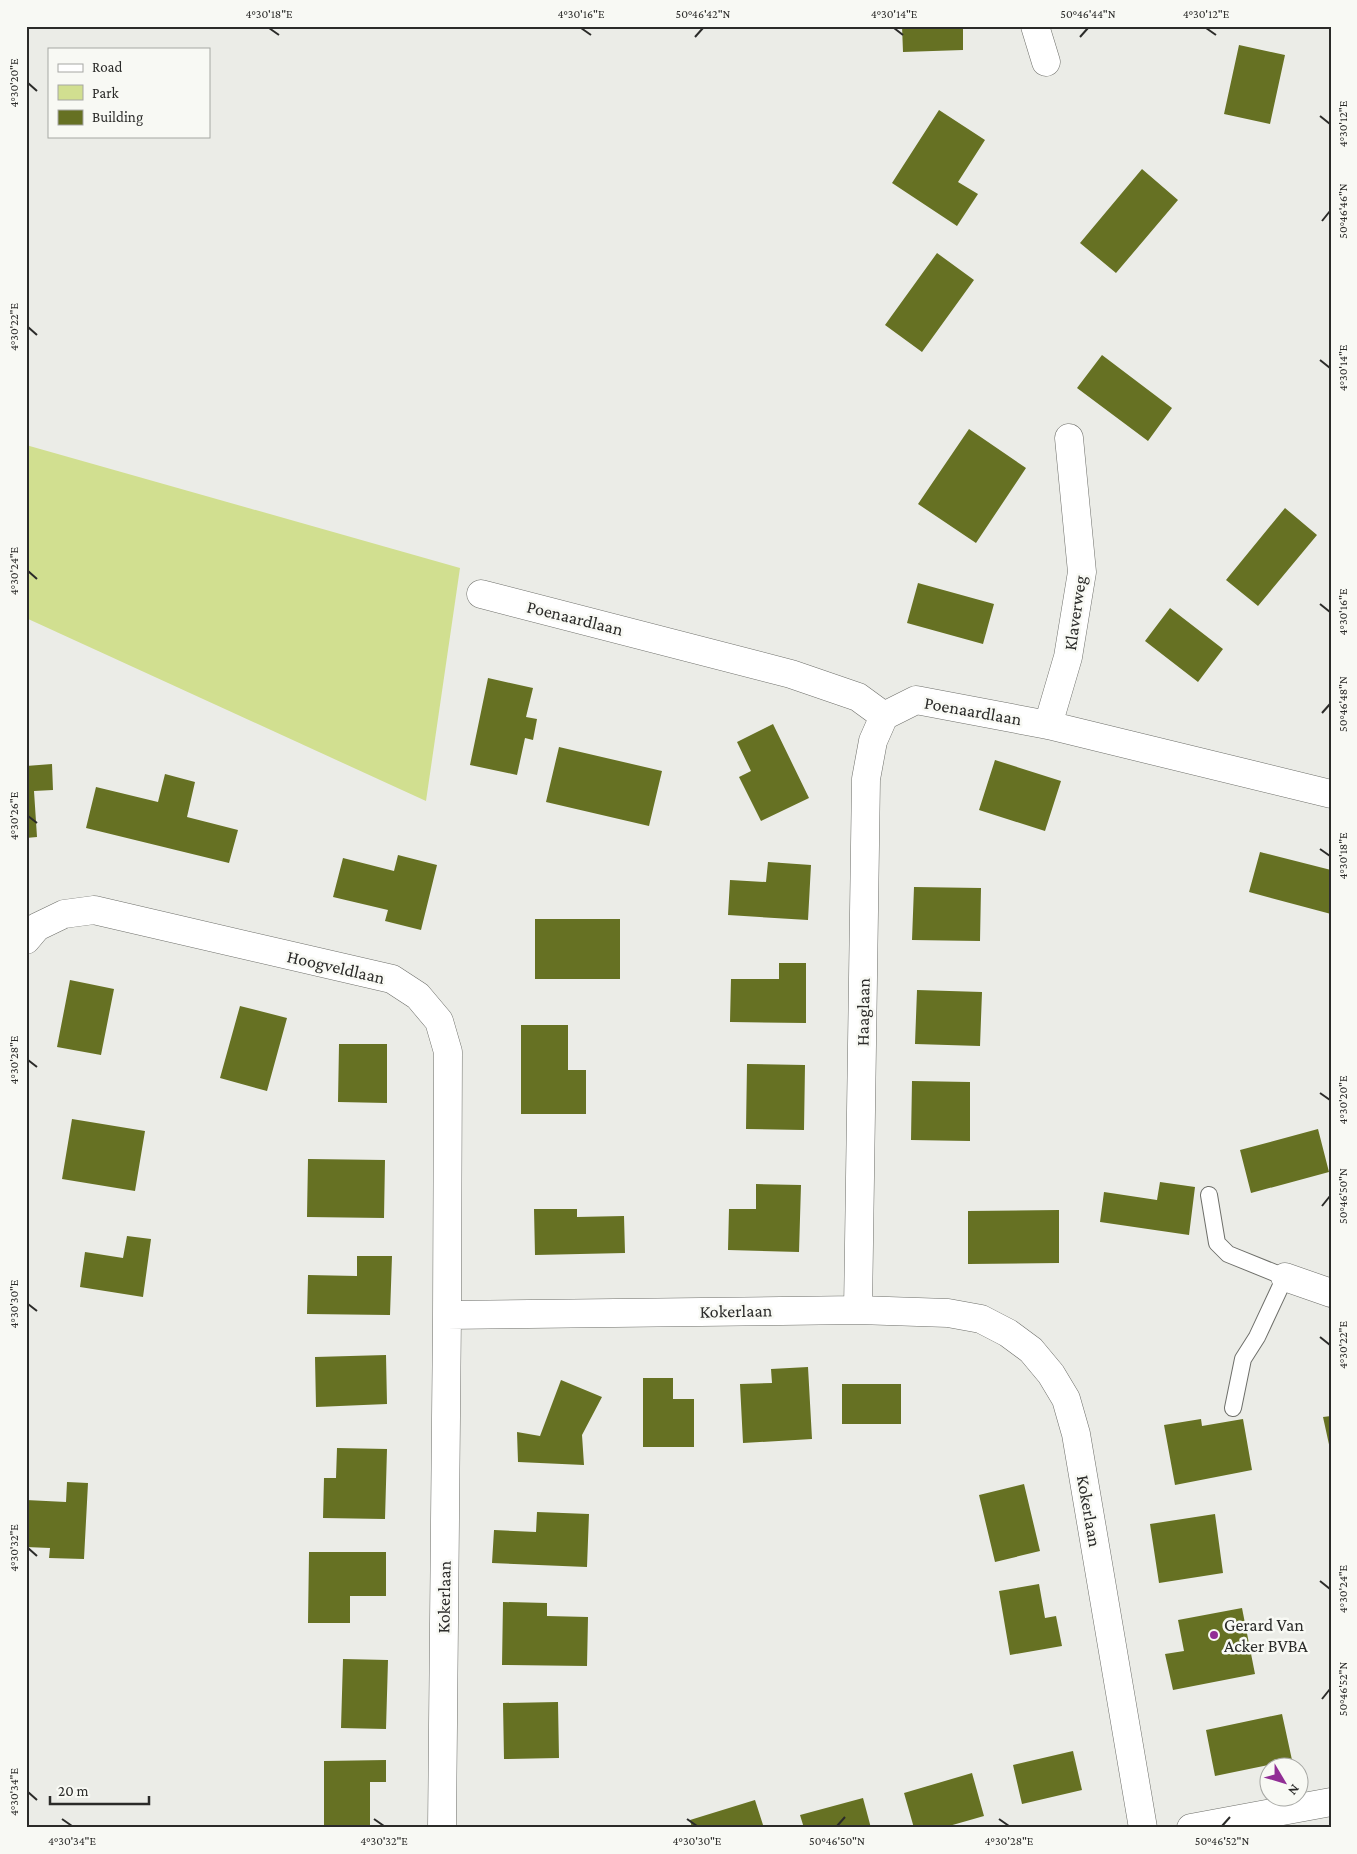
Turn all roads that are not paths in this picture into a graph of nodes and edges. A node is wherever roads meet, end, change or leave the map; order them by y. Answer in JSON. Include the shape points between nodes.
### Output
{"nodes":[{"id":1,"x":1035,"y":26,"type":"edge"},
{"id":2,"x":1046,"y":62,"type":"dead end"},
{"id":3,"x":1069,"y":438,"type":"dead end"},
{"id":4,"x":481,"y":594,"type":"dead end"},
{"id":5,"x":884,"y":716,"type":"junction"},
{"id":6,"x":1048,"y":725,"type":"junction"},
{"id":7,"x":1331,"y":794,"type":"edge"},
{"id":8,"x":26,"y":940,"type":"edge"},
{"id":9,"x":1209,"y":1195,"type":"dead end"},
{"id":10,"x":1286,"y":1277,"type":"junction"},
{"id":11,"x":1331,"y":1293,"type":"edge"},
{"id":12,"x":858,"y":1310,"type":"junction"},
{"id":13,"x":447,"y":1315,"type":"junction"},
{"id":14,"x":1233,"y":1408,"type":"dead end"},
{"id":15,"x":1331,"y":1802,"type":"edge"},
{"id":16,"x":442,"y":1828,"type":"edge"},
{"id":17,"x":1143,"y":1828,"type":"edge"},
{"id":18,"x":1190,"y":1828,"type":"edge"}],
"edges":[{"from":1,"to":2,"type":"street"},
{"from":3,"to":6,"type":"street","name":"Klaverweg","via":[[1082,572],[1068,657]]},
{"from":4,"to":5,"type":"street","name":"Poenaardlaan","via":[[791,674],[858,697]]},
{"from":5,"to":6,"type":"street","name":"Poenaardlaan","via":[[916,700]]},
{"from":5,"to":12,"type":"street","name":"Haaglaan","via":[[873,741],[866,779]]},
{"from":6,"to":7,"type":"street","name":"Poenaardlaan"},
{"from":8,"to":13,"type":"street","name":"Hoogveldlaan","via":[[37,927],[64,914],[94,910],[392,979],[418,996],[439,1021],[448,1052]]},
{"from":9,"to":10,"type":"lane","via":[[1217,1243],[1228,1254]]},
{"from":10,"to":11,"type":"street"},
{"from":10,"to":14,"type":"lane","via":[[1257,1337],[1243,1358]]},
{"from":12,"to":13,"type":"street","name":"Kokerlaan"},
{"from":12,"to":17,"type":"street","name":"Kokerlaan","via":[[948,1313],[981,1319],[1031,1350],[1066,1399],[1076,1434]]},
{"from":13,"to":16,"type":"street","name":"Kokerlaan"},
{"from":15,"to":18,"type":"street"}]}
